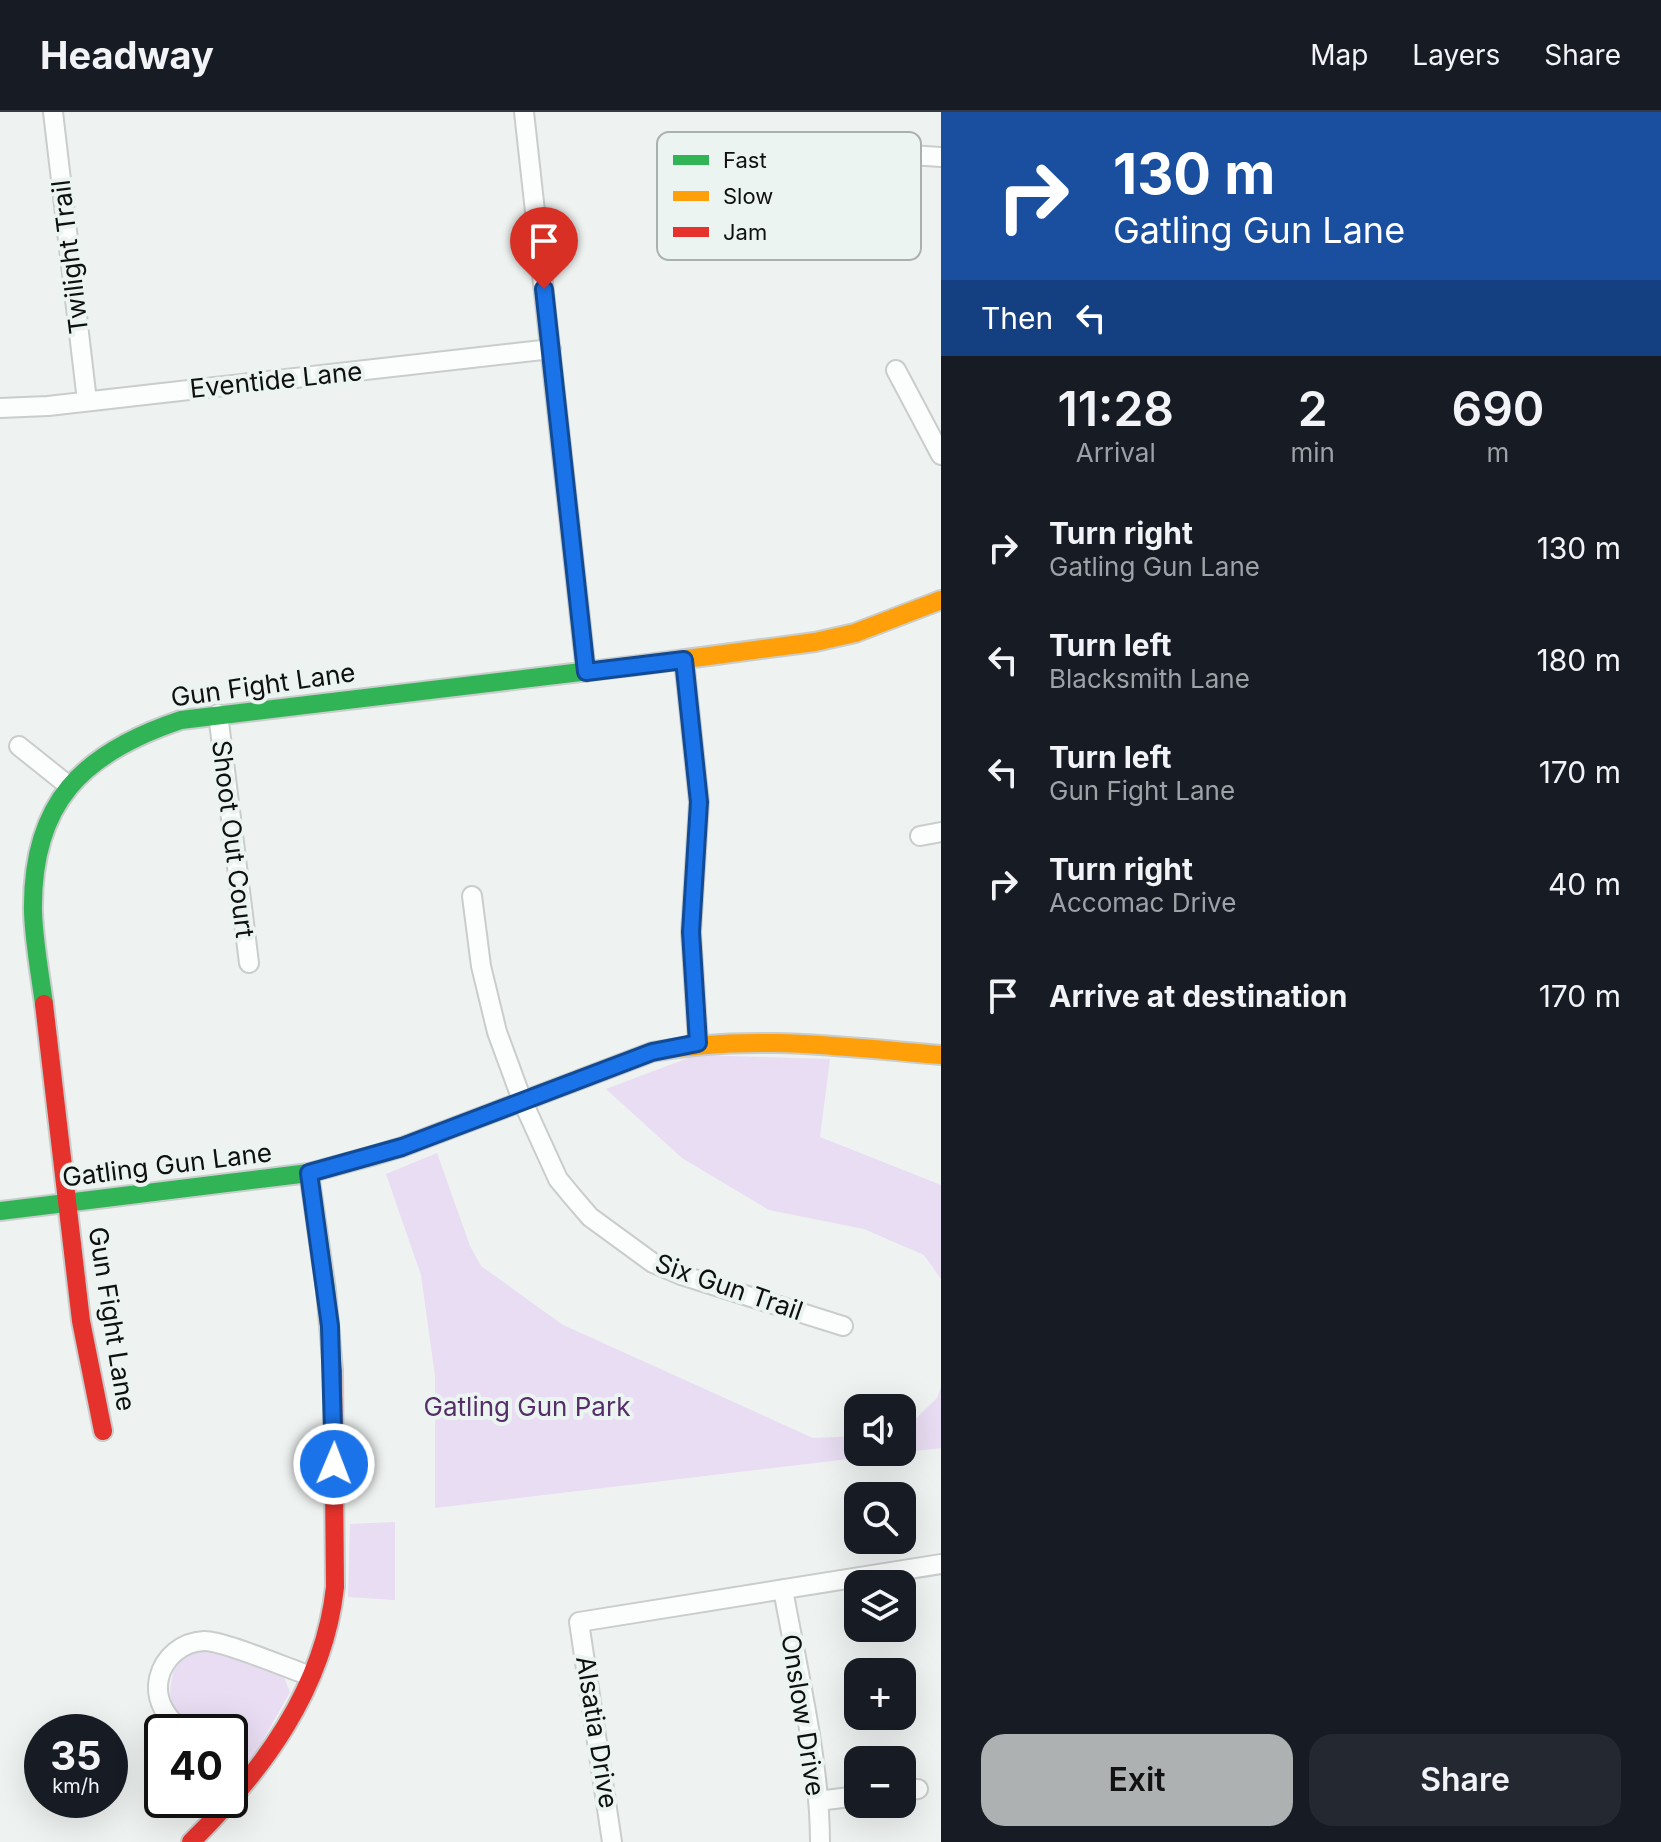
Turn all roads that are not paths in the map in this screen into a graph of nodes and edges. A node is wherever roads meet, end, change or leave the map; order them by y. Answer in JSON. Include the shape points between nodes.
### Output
{"nodes":[{"id":1,"x":53,"y":112,"type":"edge"},
{"id":2,"x":524,"y":112,"type":"edge"},
{"id":3,"x":921,"y":156,"type":"edge"},
{"id":4,"x":941,"y":157,"type":"edge"},
{"id":5,"x":551,"y":349,"type":"junction"},
{"id":6,"x":896,"y":370,"type":"dead end"},
{"id":7,"x":87,"y":401,"type":"junction"},
{"id":8,"x":0,"y":408,"type":"edge"},
{"id":9,"x":941,"y":455,"type":"edge"},
{"id":10,"x":941,"y":600,"type":"edge"},
{"id":11,"x":684,"y":660,"type":"junction"},
{"id":12,"x":586,"y":672,"type":"junction"},
{"id":13,"x":218,"y":714,"type":"junction"},
{"id":14,"x":19,"y":746,"type":"dead end"},
{"id":15,"x":69,"y":786,"type":"junction"},
{"id":16,"x":941,"y":832,"type":"edge"},
{"id":17,"x":920,"y":836,"type":"dead end"},
{"id":18,"x":472,"y":896,"type":"dead end"},
{"id":19,"x":249,"y":963,"type":"dead end"},
{"id":20,"x":698,"y":1043,"type":"junction"},
{"id":21,"x":941,"y":1055,"type":"edge"},
{"id":22,"x":522,"y":1100,"type":"junction"},
{"id":23,"x":309,"y":1173,"type":"junction"},
{"id":24,"x":68,"y":1203,"type":"junction"},
{"id":25,"x":0,"y":1211,"type":"edge"},
{"id":26,"x":843,"y":1326,"type":"dead end"},
{"id":27,"x":103,"y":1431,"type":"dead end"},
{"id":28,"x":941,"y":1564,"type":"edge"},
{"id":29,"x":783,"y":1589,"type":"junction"},
{"id":30,"x":311,"y":1676,"type":"junction"},
{"id":31,"x":166,"y":1714,"type":"edge"},
{"id":32,"x":248,"y":1768,"type":"edge"},
{"id":33,"x":844,"y":1798,"type":"edge"},
{"id":34,"x":818,"y":1801,"type":"junction"},
{"id":35,"x":208,"y":1818,"type":"edge"},
{"id":36,"x":191,"y":1842,"type":"edge"},
{"id":37,"x":612,"y":1842,"type":"edge"},
{"id":38,"x":820,"y":1842,"type":"edge"}],
"edges":[{"from":1,"to":7,"type":"street","name":"Twilight Trail"},
{"from":2,"to":5,"type":"street"},
{"from":3,"to":4,"type":"street"},
{"from":5,"to":7,"type":"street","name":"Eventide Lane"},
{"from":5,"to":12,"type":"street"},
{"from":6,"to":9,"type":"street"},
{"from":7,"to":8,"type":"street","name":"Eventide Lane"},
{"from":10,"to":11,"type":"street","name":"Gun Fight Lane","via":[[843,637]]},
{"from":11,"to":12,"type":"street","name":"Gun Fight Lane"},
{"from":11,"to":20,"type":"street","via":[[699,802],[691,932]]},
{"from":12,"to":13,"type":"street","name":"Gun Fight Lane"},
{"from":13,"to":15,"type":"street","name":"Gun Fight Lane","via":[[134,734],[96,759]]},
{"from":13,"to":19,"type":"street","name":"Shoot Out Court"},
{"from":14,"to":15,"type":"street"},
{"from":15,"to":24,"type":"street","name":"Gun Fight Lane","via":[[44,830],[32,888]]},
{"from":16,"to":17,"type":"street"},
{"from":18,"to":22,"type":"street","name":"Six Gun Trail","via":[[488,1004]]},
{"from":20,"to":21,"type":"street","name":"Gatling Gun Lane"},
{"from":20,"to":22,"type":"street","name":"Gatling Gun Lane","via":[[652,1052]]},
{"from":22,"to":23,"type":"street","name":"Gatling Gun Lane","via":[[402,1147]]},
{"from":22,"to":26,"type":"street","name":"Six Gun Trail","via":[[558,1179],[590,1217],[620,1241],[681,1275]]},
{"from":23,"to":24,"type":"street","name":"Gatling Gun Lane"},
{"from":23,"to":30,"type":"street","via":[[331,1339],[334,1416],[334,1591]]},
{"from":24,"to":25,"type":"street","name":"Gatling Gun Lane"},
{"from":24,"to":27,"type":"street","name":"Gun Fight Lane","via":[[81,1321]]},
{"from":28,"to":29,"type":"street"},
{"from":29,"to":34,"type":"street","name":"Onslow Drive"},
{"from":29,"to":37,"type":"street","name":"Alsatia Drive","via":[[579,1622]]},
{"from":30,"to":31,"type":"street","via":[[212,1641],[190,1643],[168,1658],[158,1684]]},
{"from":30,"to":32,"type":"street","via":[[280,1739]]},
{"from":33,"to":34,"type":"street"},
{"from":34,"to":38,"type":"street","name":"Onslow Drive"},
{"from":35,"to":36,"type":"street"}]}
